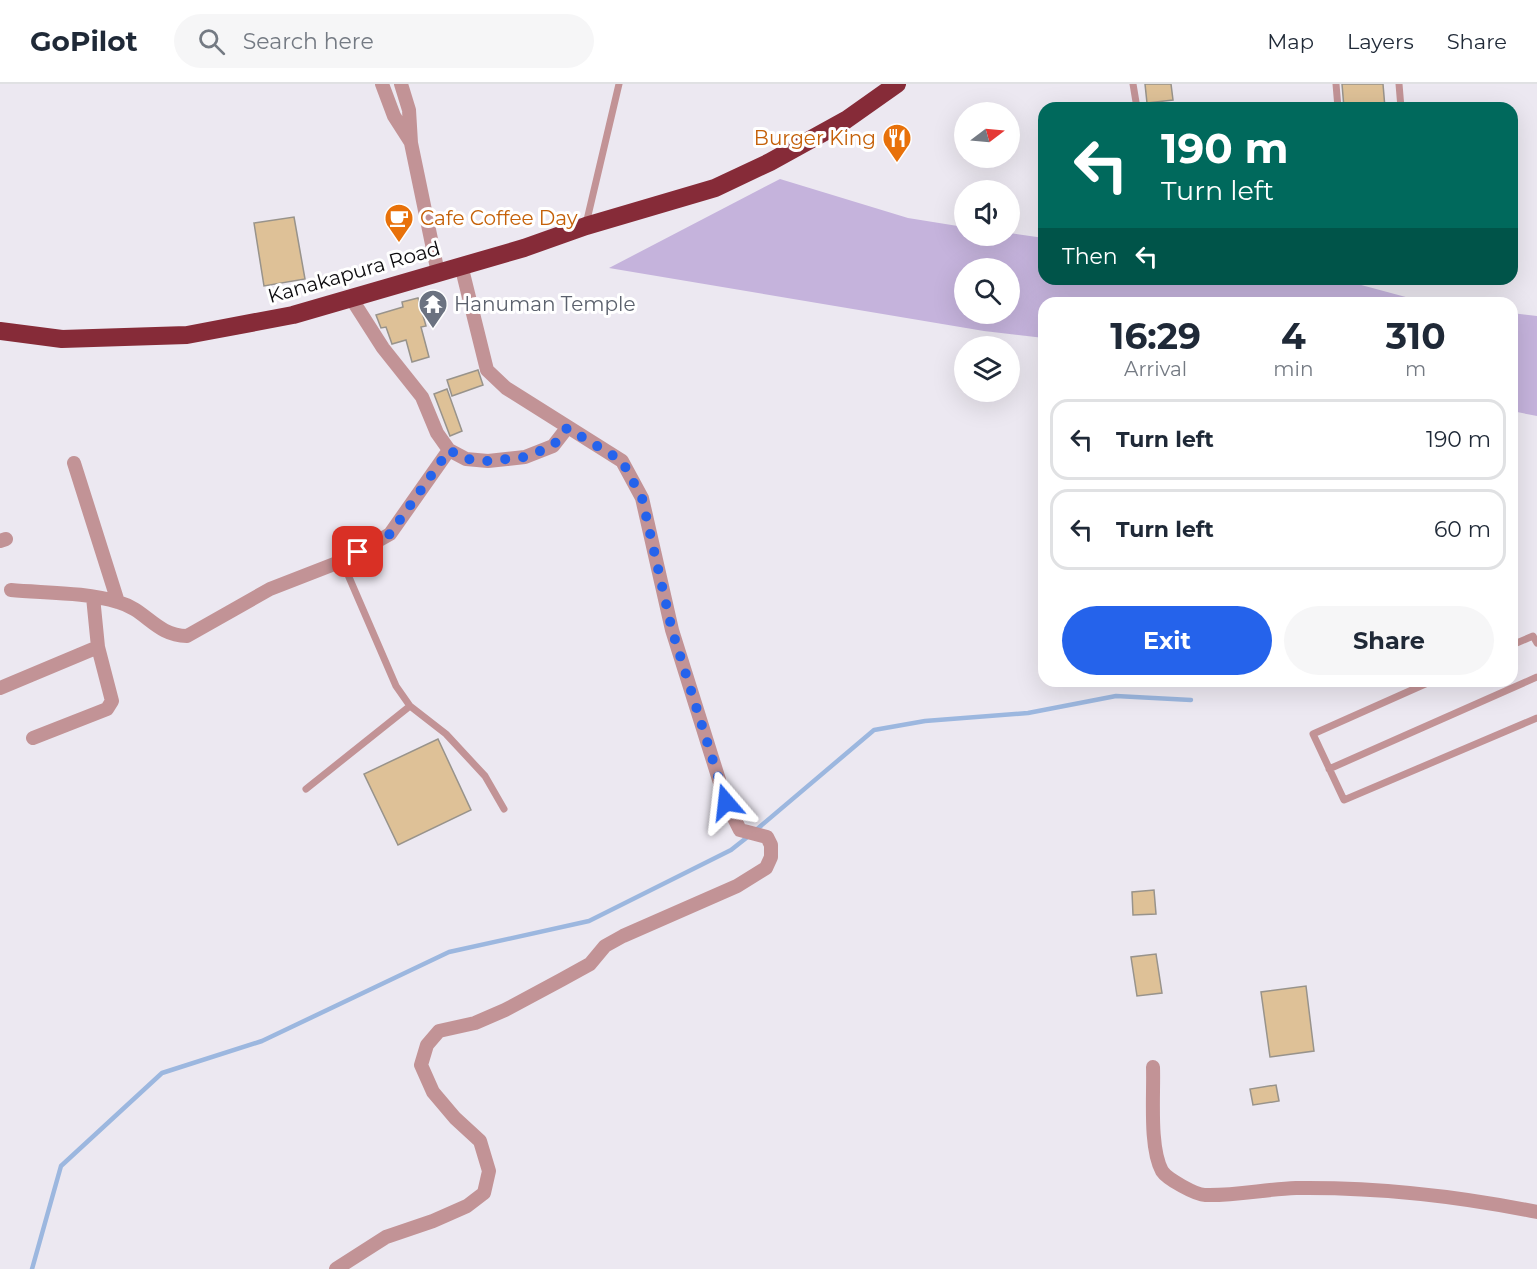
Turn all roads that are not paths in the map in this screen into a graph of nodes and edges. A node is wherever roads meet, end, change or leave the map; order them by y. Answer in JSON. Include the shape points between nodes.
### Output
{"nodes":[{"id":1,"x":382,"y":84,"type":"edge"},
{"id":2,"x":401,"y":84,"type":"edge"},
{"id":3,"x":619,"y":84,"type":"edge"},
{"id":4,"x":897,"y":84,"type":"edge"},
{"id":5,"x":1133,"y":84,"type":"edge"},
{"id":6,"x":1336,"y":84,"type":"edge"},
{"id":7,"x":1399,"y":84,"type":"edge"},
{"id":8,"x":1136,"y":102,"type":"edge"},
{"id":9,"x":1338,"y":102,"type":"edge"},
{"id":10,"x":1400,"y":102,"type":"edge"},
{"id":11,"x":411,"y":143,"type":"junction"},
{"id":12,"x":586,"y":226,"type":"junction"},
{"id":13,"x":461,"y":265,"type":"junction"},
{"id":14,"x":438,"y":273,"type":"junction"},
{"id":15,"x":351,"y":298,"type":"junction"},
{"id":16,"x":0,"y":331,"type":"edge"},
{"id":17,"x":567,"y":428,"type":"junction"},
{"id":18,"x":449,"y":450,"type":"junction"},
{"id":19,"x":74,"y":464,"type":"dead end"},
{"id":20,"x":342,"y":561,"type":"junction"},
{"id":21,"x":11,"y":590,"type":"dead end"},
{"id":22,"x":93,"y":597,"type":"junction"},
{"id":23,"x":118,"y":602,"type":"junction"},
{"id":24,"x":1518,"y":642,"type":"edge"},
{"id":25,"x":1537,"y":643,"type":"edge"},
{"id":26,"x":98,"y":647,"type":"junction"},
{"id":27,"x":1537,"y":677,"type":"edge"},
{"id":28,"x":1518,"y":685,"type":"edge"},
{"id":29,"x":1419,"y":687,"type":"edge"},
{"id":30,"x":1514,"y":687,"type":"edge"},
{"id":31,"x":0,"y":688,"type":"edge"},
{"id":32,"x":410,"y":706,"type":"junction"},
{"id":33,"x":1537,"y":718,"type":"edge"},
{"id":34,"x":33,"y":738,"type":"dead end"},
{"id":35,"x":1329,"y":768,"type":"junction"},
{"id":36,"x":306,"y":789,"type":"dead end"},
{"id":37,"x":504,"y":809,"type":"dead end"},
{"id":38,"x":1153,"y":1067,"type":"dead end"},
{"id":39,"x":1537,"y":1212,"type":"edge"},
{"id":40,"x":336,"y":1269,"type":"edge"}],
"edges":[{"from":1,"to":11,"type":"street","via":[[394,116]]},
{"from":2,"to":11,"type":"street","via":[[409,110]]},
{"from":3,"to":12,"type":"lane"},
{"from":4,"to":12,"type":"highway","name":"Kanakapura Road","via":[[846,120],[715,188]]},
{"from":5,"to":8,"type":"lane"},
{"from":6,"to":9,"type":"lane"},
{"from":7,"to":10,"type":"lane"},
{"from":11,"to":14,"type":"street"},
{"from":12,"to":13,"type":"highway","name":"Kanakapura Road"},
{"from":13,"to":14,"type":"highway","name":"Kanakapura Road"},
{"from":13,"to":17,"type":"street","via":[[487,370],[506,388]]},
{"from":14,"to":15,"type":"highway","name":"Kanakapura Road"},
{"from":15,"to":16,"type":"highway","name":"Kanakapura Road","via":[[293,315],[187,335],[62,339]]},
{"from":15,"to":18,"type":"street","via":[[383,348],[422,397]]},
{"from":17,"to":18,"type":"street","via":[[553,446],[525,457],[466,459]]},
{"from":17,"to":40,"type":"street","via":[[622,461],[642,498],[672,630],[726,802],[740,830],[768,837],[771,857],[766,868],[737,886],[623,936],[605,946],[590,964],[505,1010],[476,1023],[439,1031],[427,1045],[421,1065],[433,1092],[480,1141],[489,1171],[484,1194],[468,1206],[386,1237]]},
{"from":18,"to":20,"type":"street","via":[[390,534]]},
{"from":19,"to":23,"type":"street"},
{"from":20,"to":23,"type":"street","via":[[270,589],[187,636],[159,629],[141,612]]},
{"from":20,"to":32,"type":"lane","via":[[396,686]]},
{"from":21,"to":22,"type":"street"},
{"from":22,"to":23,"type":"street"},
{"from":22,"to":26,"type":"street"},
{"from":24,"to":25,"type":"lane","via":[[1533,636]]},
{"from":26,"to":31,"type":"street"},
{"from":26,"to":34,"type":"street","via":[[112,701],[107,709]]},
{"from":27,"to":28,"type":"lane"},
{"from":29,"to":35,"type":"lane","via":[[1313,734]]},
{"from":30,"to":35,"type":"lane"},
{"from":32,"to":36,"type":"lane"},
{"from":32,"to":37,"type":"lane","via":[[446,734],[485,776]]},
{"from":33,"to":35,"type":"lane","via":[[1344,800]]},
{"from":38,"to":39,"type":"street","via":[[1154,1142],[1163,1172],[1203,1195],[1295,1188],[1356,1189],[1469,1199]]}]}
